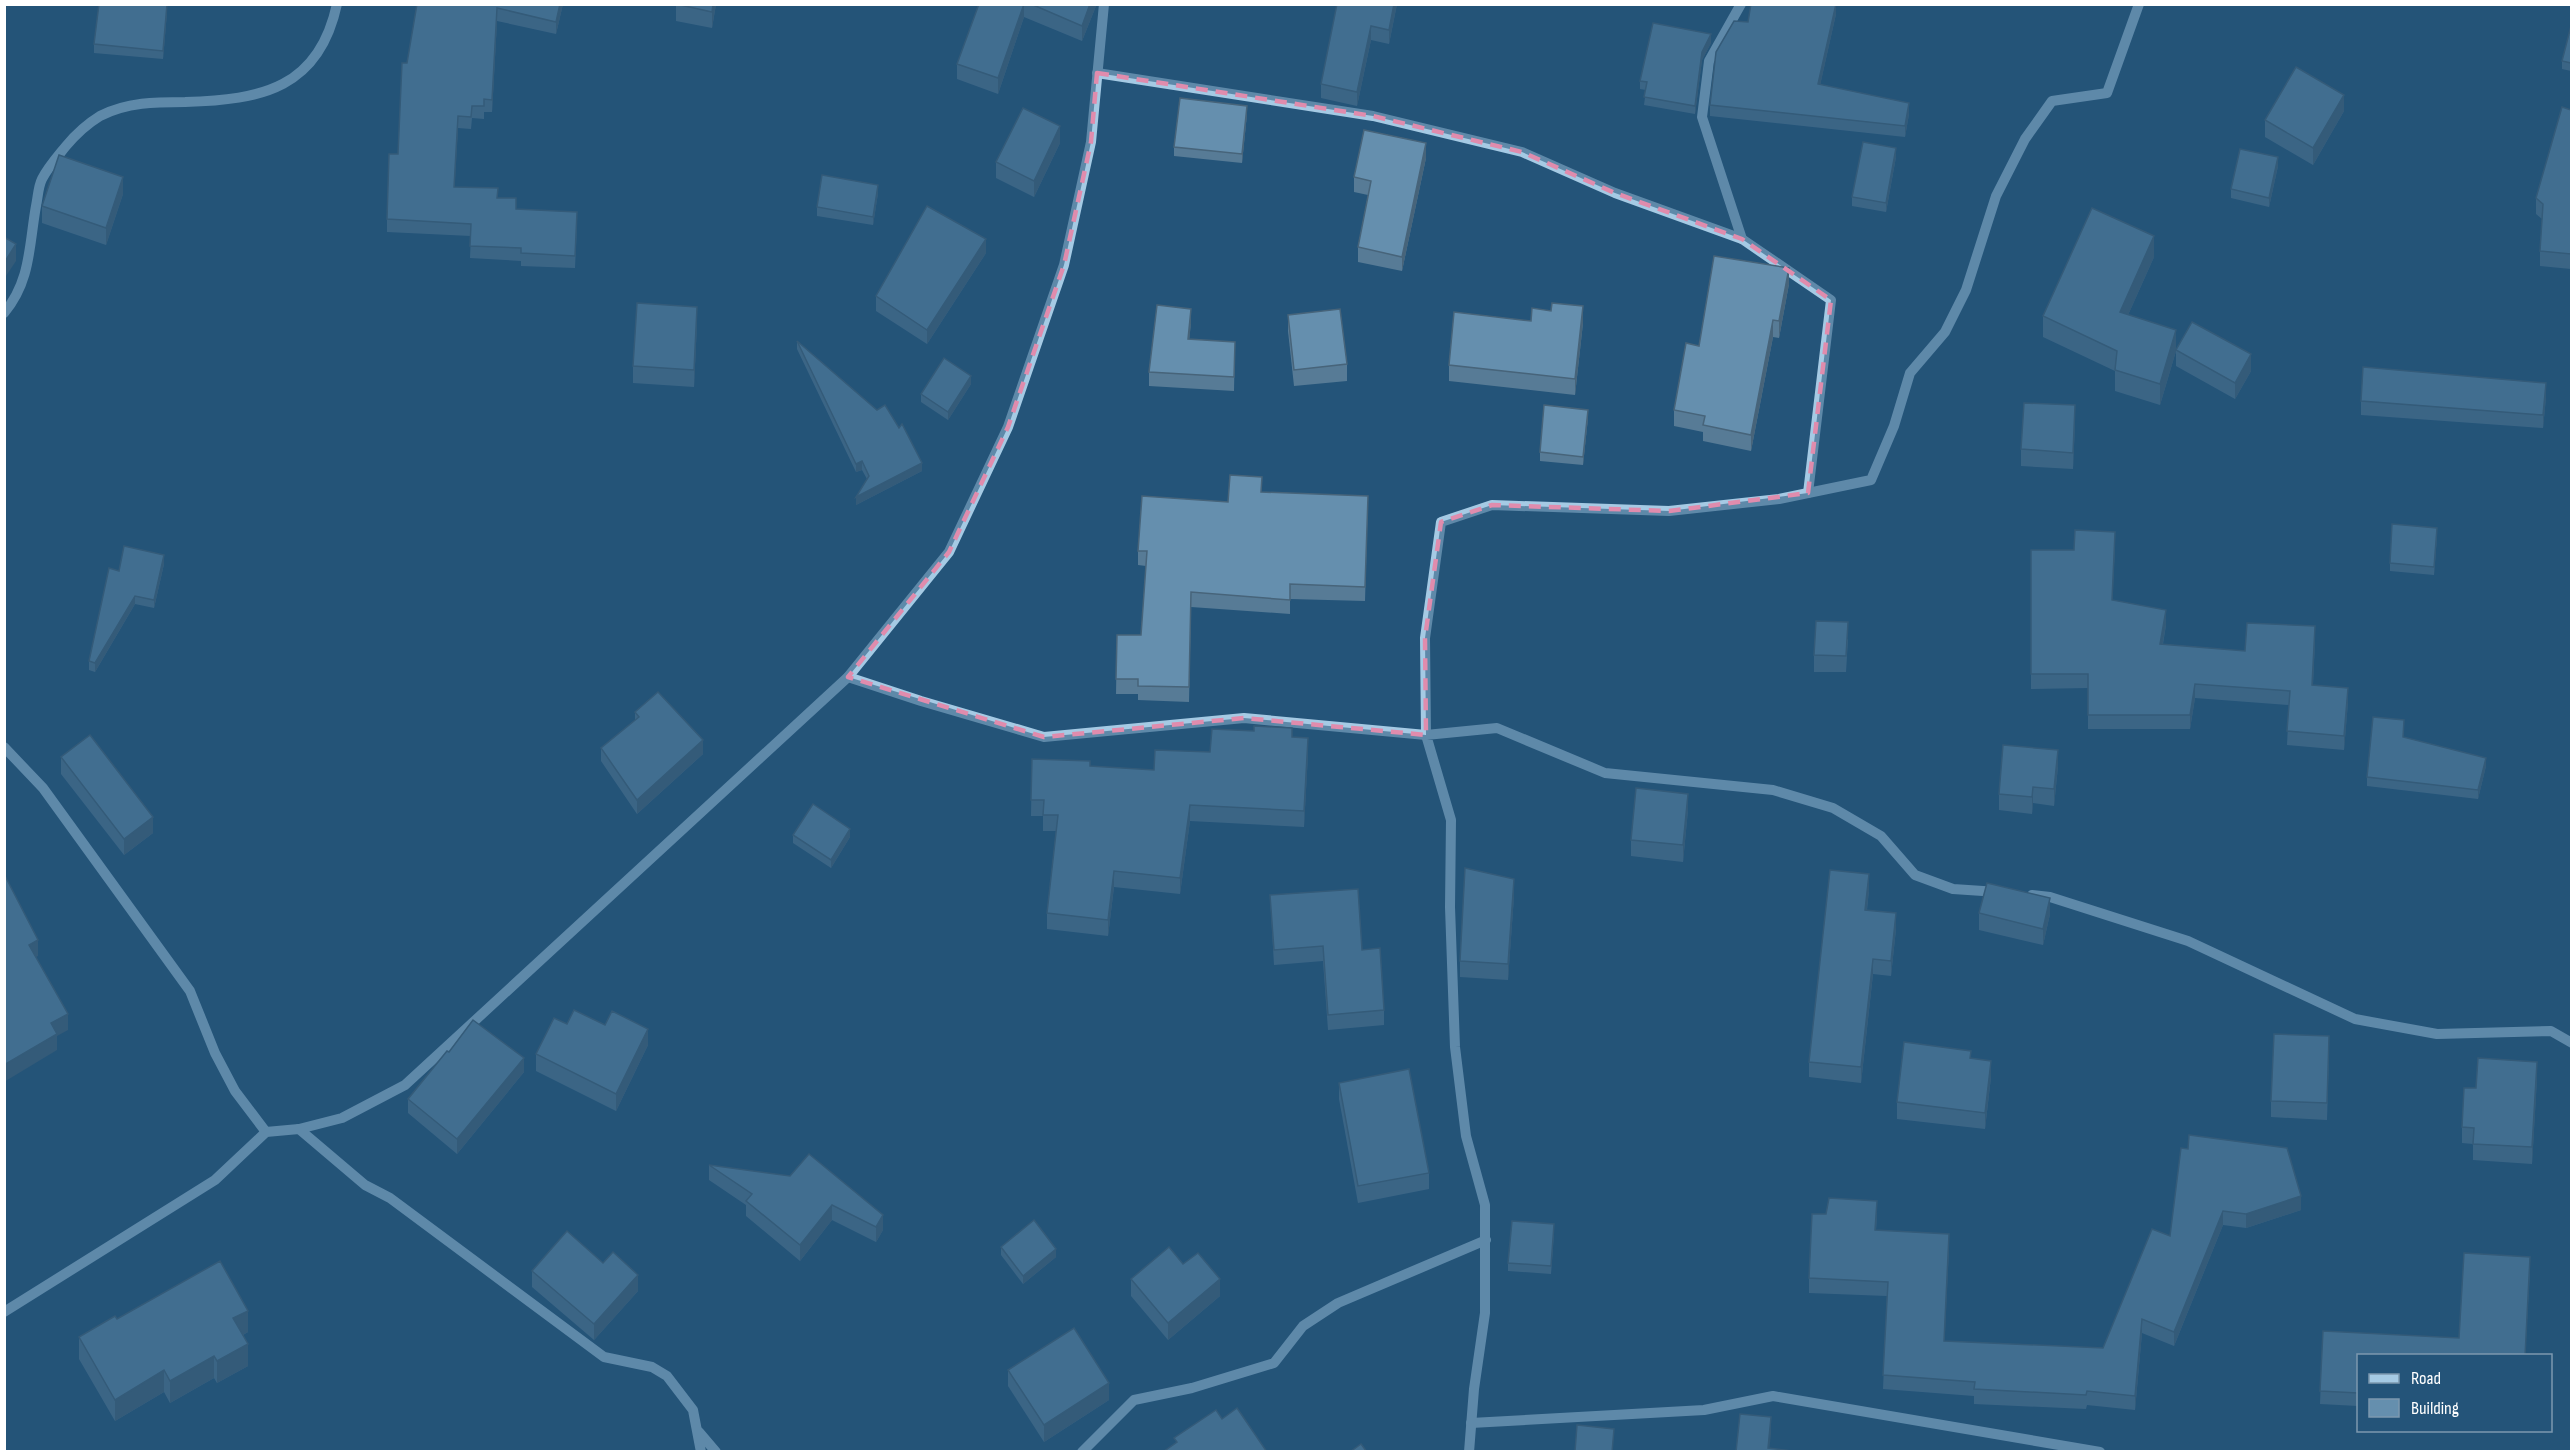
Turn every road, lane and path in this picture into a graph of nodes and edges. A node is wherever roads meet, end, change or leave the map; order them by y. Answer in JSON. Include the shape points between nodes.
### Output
{"nodes":[{"id":1,"x":337,"y":4,"type":"edge"},
{"id":2,"x":1104,"y":4,"type":"edge"},
{"id":3,"x":1742,"y":4,"type":"edge"},
{"id":4,"x":2139,"y":4,"type":"edge"},
{"id":5,"x":1097,"y":73,"type":"junction"},
{"id":6,"x":1742,"y":238,"type":"junction"},
{"id":7,"x":4,"y":313,"type":"edge"},
{"id":8,"x":1808,"y":493,"type":"junction"},
{"id":9,"x":848,"y":677,"type":"junction"},
{"id":10,"x":1426,"y":735,"type":"junction"},
{"id":11,"x":4,"y":747,"type":"edge"},
{"id":12,"x":2571,"y":1043,"type":"edge"},
{"id":13,"x":299,"y":1129,"type":"junction"},
{"id":14,"x":266,"y":1132,"type":"junction"},
{"id":15,"x":1486,"y":1240,"type":"junction"},
{"id":16,"x":4,"y":1312,"type":"edge"},
{"id":17,"x":1471,"y":1424,"type":"junction"},
{"id":18,"x":699,"y":1432,"type":"junction"},
{"id":19,"x":700,"y":1452,"type":"edge"},
{"id":20,"x":716,"y":1452,"type":"edge"},
{"id":21,"x":1082,"y":1452,"type":"edge"},
{"id":22,"x":1469,"y":1452,"type":"edge"},
{"id":23,"x":2100,"y":1452,"type":"edge"}],
"edges":[{"from":1,"to":7,"type":"street","via":[[332,28],[321,51],[303,73],[278,88],[242,98],[135,105],[102,115],[85,126],[41,180],[27,276]]},
{"from":2,"to":5,"type":"street"},
{"from":3,"to":6,"type":"street","via":[[1710,62],[1702,117]]},
{"from":4,"to":8,"type":"street","via":[[2107,93],[2052,102],[2025,139],[1996,196],[1966,290],[1945,332],[1910,373],[1894,426],[1871,480]]},
{"from":5,"to":6,"type":"street","via":[[1373,116],[1522,152],[1615,193]]},
{"from":5,"to":9,"type":"street","via":[[1091,142],[1067,254],[1008,427],[948,552]]},
{"from":6,"to":8,"type":"street","via":[[1831,300]]},
{"from":8,"to":10,"type":"street","via":[[1669,512],[1492,505],[1440,522],[1425,638]]},
{"from":9,"to":10,"type":"street","via":[[1044,737],[1244,718]]},
{"from":9,"to":13,"type":"street","via":[[405,1084],[342,1119]]},
{"from":10,"to":12,"type":"street","via":[[1497,728],[1605,772],[1773,790],[1833,808],[1881,836],[1915,875],[1953,889],[2050,897],[2188,941],[2355,1019],[2436,1034],[2550,1031]]},
{"from":10,"to":15,"type":"street","via":[[1451,820],[1455,1047],[1466,1136],[1485,1205]]},
{"from":11,"to":14,"type":"street","via":[[43,788],[190,991],[235,1092]]},
{"from":13,"to":14,"type":"street"},
{"from":13,"to":18,"type":"street","via":[[365,1185],[436,1231],[604,1357],[652,1367],[667,1376],[693,1410]]},
{"from":14,"to":16,"type":"street","via":[[215,1180]]},
{"from":15,"to":17,"type":"street","via":[[1485,1313]]},
{"from":15,"to":21,"type":"street","via":[[1338,1303],[1302,1326],[1274,1363],[1192,1388],[1134,1400]]},
{"from":17,"to":22,"type":"street"},
{"from":17,"to":23,"type":"street","via":[[1704,1410],[1773,1396]]},
{"from":18,"to":19,"type":"street"},
{"from":18,"to":20,"type":"street"}]}
